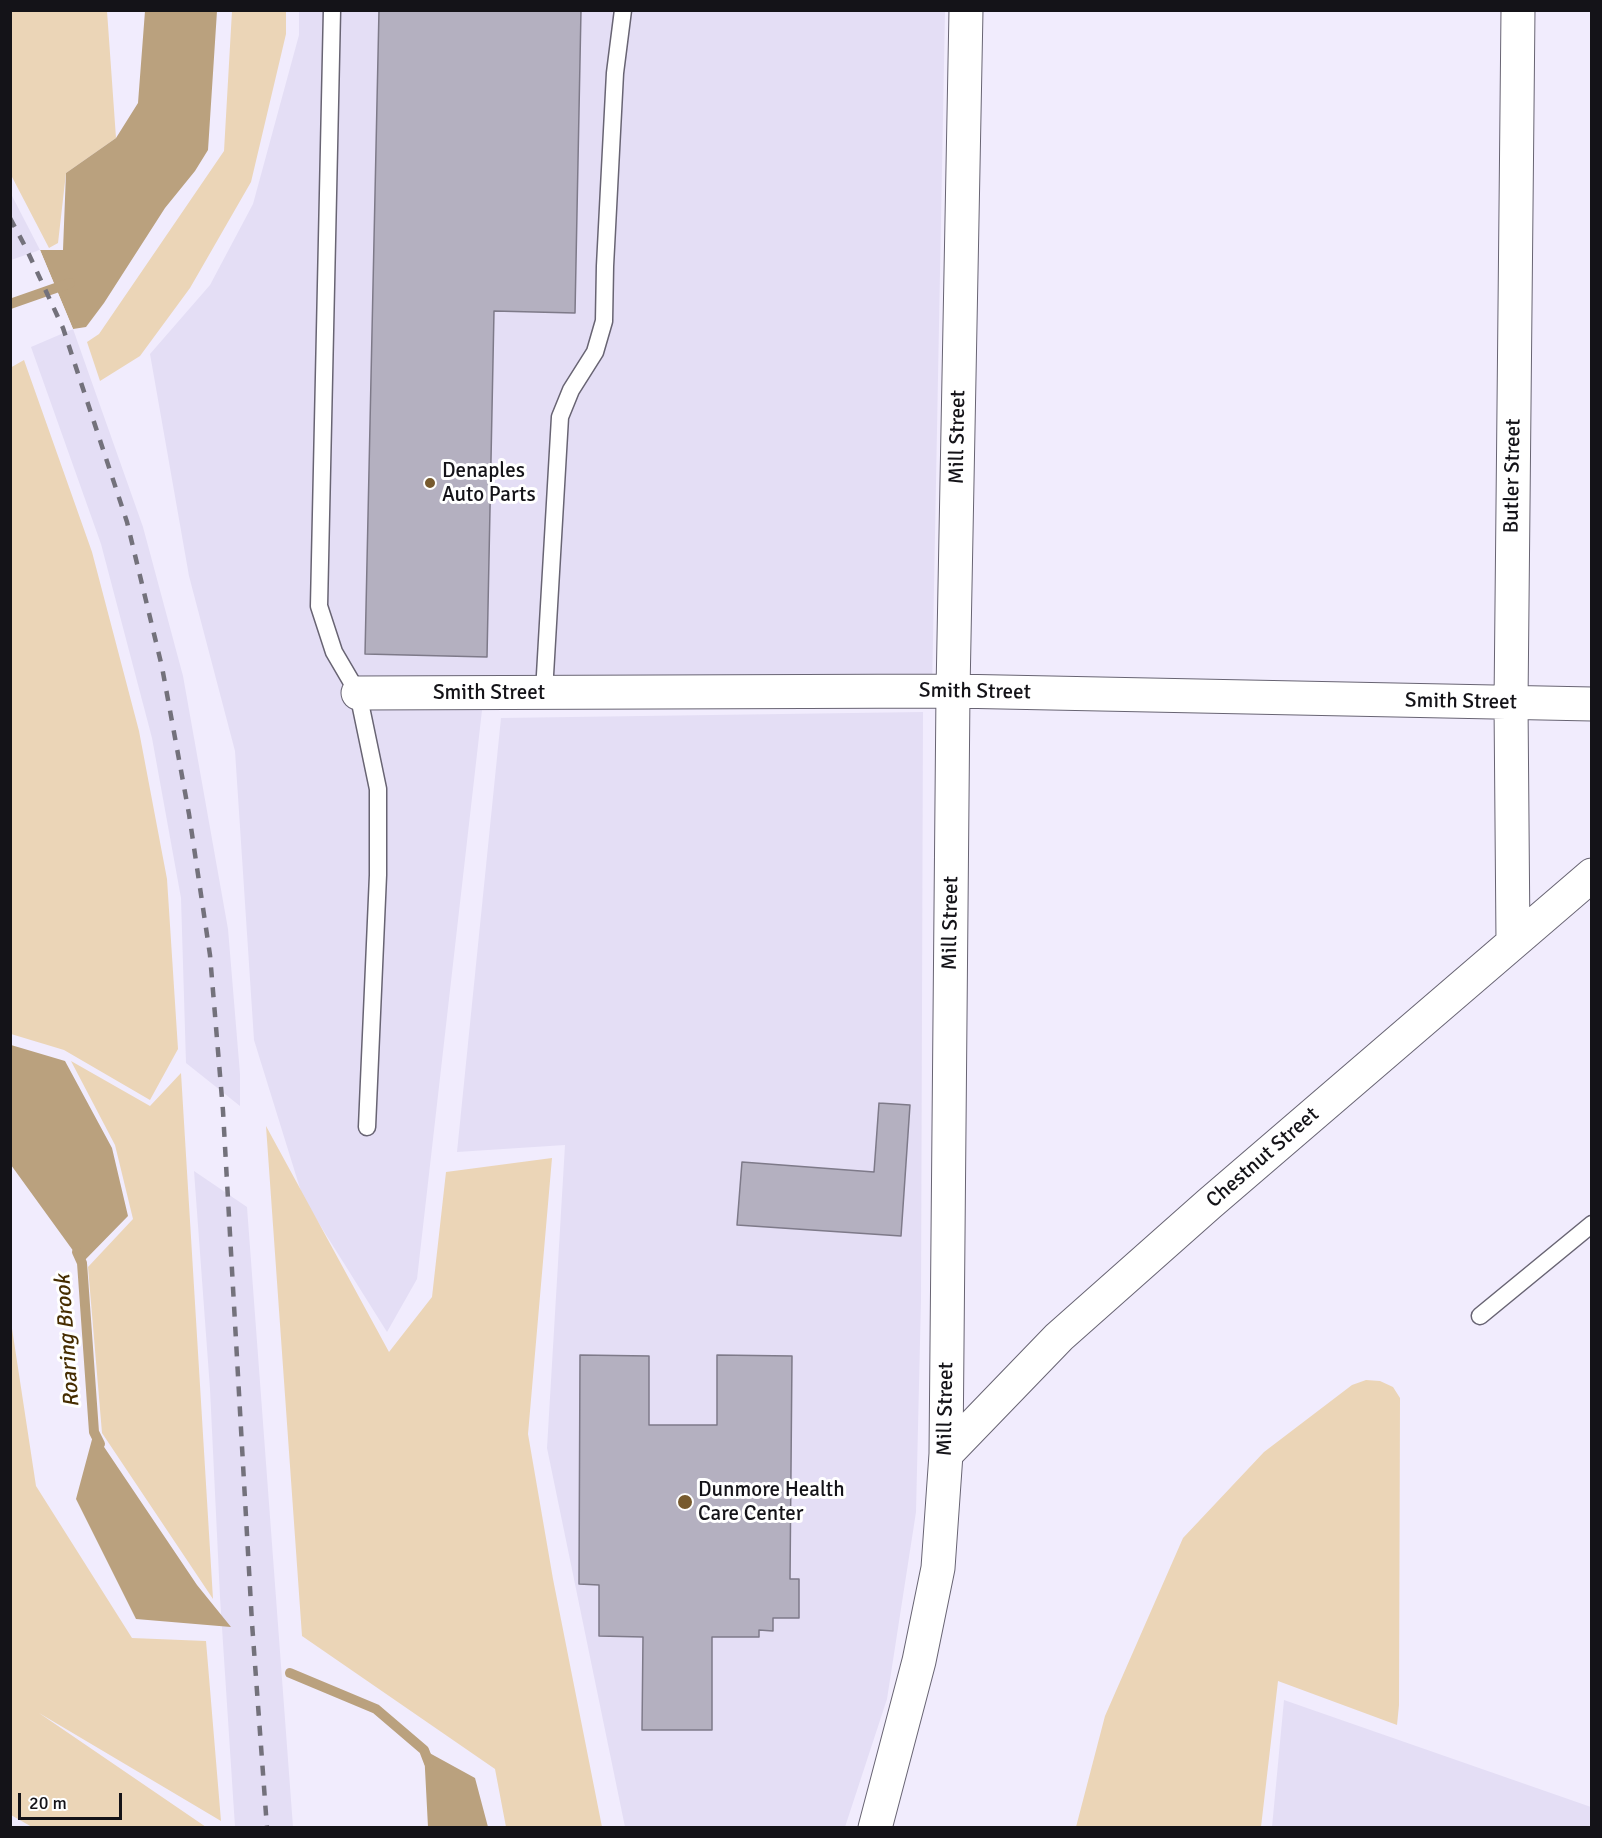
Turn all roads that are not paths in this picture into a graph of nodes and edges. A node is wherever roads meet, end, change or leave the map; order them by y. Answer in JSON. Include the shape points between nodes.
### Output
{"nodes":[{"id":1,"x":332,"y":10,"type":"edge"},
{"id":2,"x":622,"y":10,"type":"edge"},
{"id":3,"x":966,"y":10,"type":"edge"},
{"id":4,"x":1518,"y":10,"type":"edge"},
{"id":5,"x":953,"y":691,"type":"junction"},
{"id":6,"x":544,"y":692,"type":"junction"},
{"id":7,"x":358,"y":693,"type":"junction"},
{"id":8,"x":1511,"y":703,"type":"junction"},
{"id":9,"x":1592,"y":704,"type":"edge"},
{"id":10,"x":1592,"y":875,"type":"edge"},
{"id":11,"x":1514,"y":941,"type":"junction"},
{"id":12,"x":367,"y":1127,"type":"dead end"},
{"id":13,"x":1592,"y":1224,"type":"edge"},
{"id":14,"x":1480,"y":1316,"type":"dead end"},
{"id":15,"x":946,"y":1454,"type":"junction"},
{"id":16,"x":875,"y":1827,"type":"edge"}],
"edges":[{"from":1,"to":7,"type":"lane","via":[[319,606],[334,652]]},
{"from":2,"to":6,"type":"lane","via":[[615,73],[604,321],[595,352],[571,390],[560,417]]},
{"from":3,"to":5,"type":"street","name":"Mill Street"},
{"from":4,"to":8,"type":"street","name":"Butler Street"},
{"from":5,"to":6,"type":"street","name":"Smith Street"},
{"from":5,"to":8,"type":"street","name":"Smith Street"},
{"from":5,"to":15,"type":"street","name":"Mill Street"},
{"from":6,"to":7,"type":"street","name":"Smith Street"},
{"from":7,"to":12,"type":"lane","via":[[378,789]]},
{"from":8,"to":9,"type":"street","name":"Smith Street"},
{"from":8,"to":11,"type":"street","name":"Butler Street"},
{"from":10,"to":11,"type":"street","name":"Chestnut Street"},
{"from":11,"to":15,"type":"street","name":"Chestnut Street","via":[[1059,1338]]},
{"from":13,"to":14,"type":"lane"},
{"from":15,"to":16,"type":"street","name":"Mill Street","via":[[938,1568],[920,1661]]}]}
